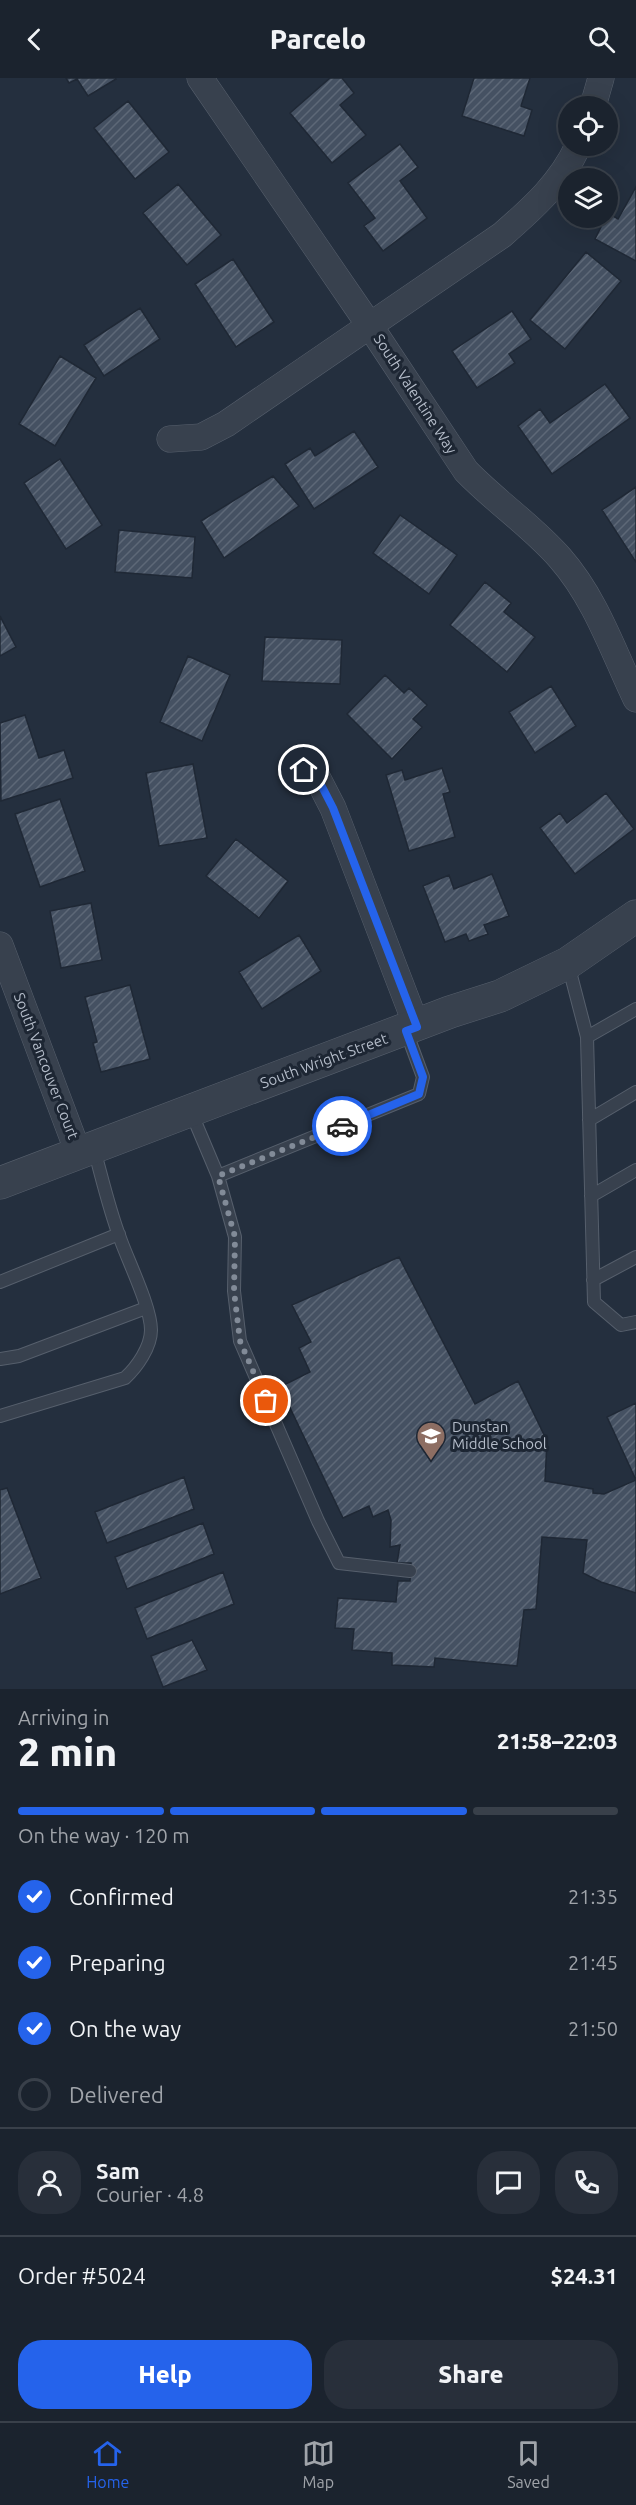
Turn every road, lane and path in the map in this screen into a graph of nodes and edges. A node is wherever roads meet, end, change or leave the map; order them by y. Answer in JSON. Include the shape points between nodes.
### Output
{"nodes":[{"id":1,"x":200,"y":78,"type":"edge"},
{"id":2,"x":601,"y":78,"type":"edge"},
{"id":3,"x":596,"y":96,"type":"edge"},
{"id":4,"x":572,"y":156,"type":"edge"},
{"id":5,"x":370,"y":326,"type":"junction"},
{"id":6,"x":170,"y":438,"type":"dead end"},
{"id":7,"x":636,"y":699,"type":"edge"},
{"id":8,"x":304,"y":770,"type":"dead end"},
{"id":9,"x":636,"y":916,"type":"edge"},
{"id":10,"x":0,"y":945,"type":"edge"},
{"id":11,"x":568,"y":963,"type":"junction"},
{"id":12,"x":636,"y":1009,"type":"edge"},
{"id":13,"x":411,"y":1029,"type":"junction"},
{"id":14,"x":586,"y":1037,"type":"junction"},
{"id":15,"x":636,"y":1092,"type":"edge"},
{"id":16,"x":190,"y":1111,"type":"junction"},
{"id":17,"x":589,"y":1120,"type":"junction"},
{"id":18,"x":86,"y":1149,"type":"junction"},
{"id":19,"x":636,"y":1170,"type":"edge"},
{"id":20,"x":218,"y":1176,"type":"junction"},
{"id":21,"x":0,"y":1183,"type":"edge"},
{"id":22,"x":591,"y":1196,"type":"junction"},
{"id":23,"x":119,"y":1234,"type":"junction"},
{"id":24,"x":636,"y":1257,"type":"edge"},
{"id":25,"x":593,"y":1280,"type":"junction"},
{"id":26,"x":0,"y":1282,"type":"edge"},
{"id":27,"x":146,"y":1308,"type":"junction"},
{"id":28,"x":636,"y":1323,"type":"edge"},
{"id":29,"x":0,"y":1359,"type":"edge"},
{"id":30,"x":0,"y":1416,"type":"edge"},
{"id":31,"x":410,"y":1571,"type":"dead end"}],
"edges":[{"from":1,"to":5,"type":"street","name":"South Valentine Way"},
{"from":2,"to":3,"type":"street"},
{"from":4,"to":5,"type":"street","via":[[536,206],[502,235]]},
{"from":5,"to":6,"type":"street","via":[[212,433]]},
{"from":5,"to":7,"type":"street","name":"South Valentine Way","via":[[466,471],[543,541],[578,582],[594,606]]},
{"from":8,"to":13,"type":"street","via":[[317,777],[333,808]]},
{"from":9,"to":11,"type":"street","name":"South Wright Street"},
{"from":10,"to":18,"type":"street","name":"South Vancouver Court"},
{"from":11,"to":13,"type":"street","name":"South Wright Street","via":[[500,996]]},
{"from":11,"to":14,"type":"lane"},
{"from":12,"to":14,"type":"lane"},
{"from":13,"to":16,"type":"street","name":"South Wright Street"},
{"from":13,"to":20,"type":"lane","via":[[423,1077],[419,1094]]},
{"from":14,"to":17,"type":"lane"},
{"from":15,"to":17,"type":"lane"},
{"from":16,"to":18,"type":"street","name":"South Wright Street"},
{"from":16,"to":20,"type":"lane"},
{"from":17,"to":22,"type":"lane"},
{"from":18,"to":21,"type":"street","name":"South Wright Street"},
{"from":18,"to":23,"type":"lane"},
{"from":19,"to":22,"type":"lane"},
{"from":20,"to":31,"type":"lane","via":[[235,1237],[234,1291],[240,1341],[318,1521],[339,1563]]},
{"from":22,"to":25,"type":"lane"},
{"from":23,"to":26,"type":"lane"},
{"from":23,"to":27,"type":"lane"},
{"from":24,"to":25,"type":"lane"},
{"from":25,"to":28,"type":"lane","via":[[594,1302],[621,1325]]},
{"from":27,"to":29,"type":"lane","via":[[19,1356]]},
{"from":27,"to":30,"type":"lane","via":[[151,1331],[146,1349],[125,1378]]}]}
